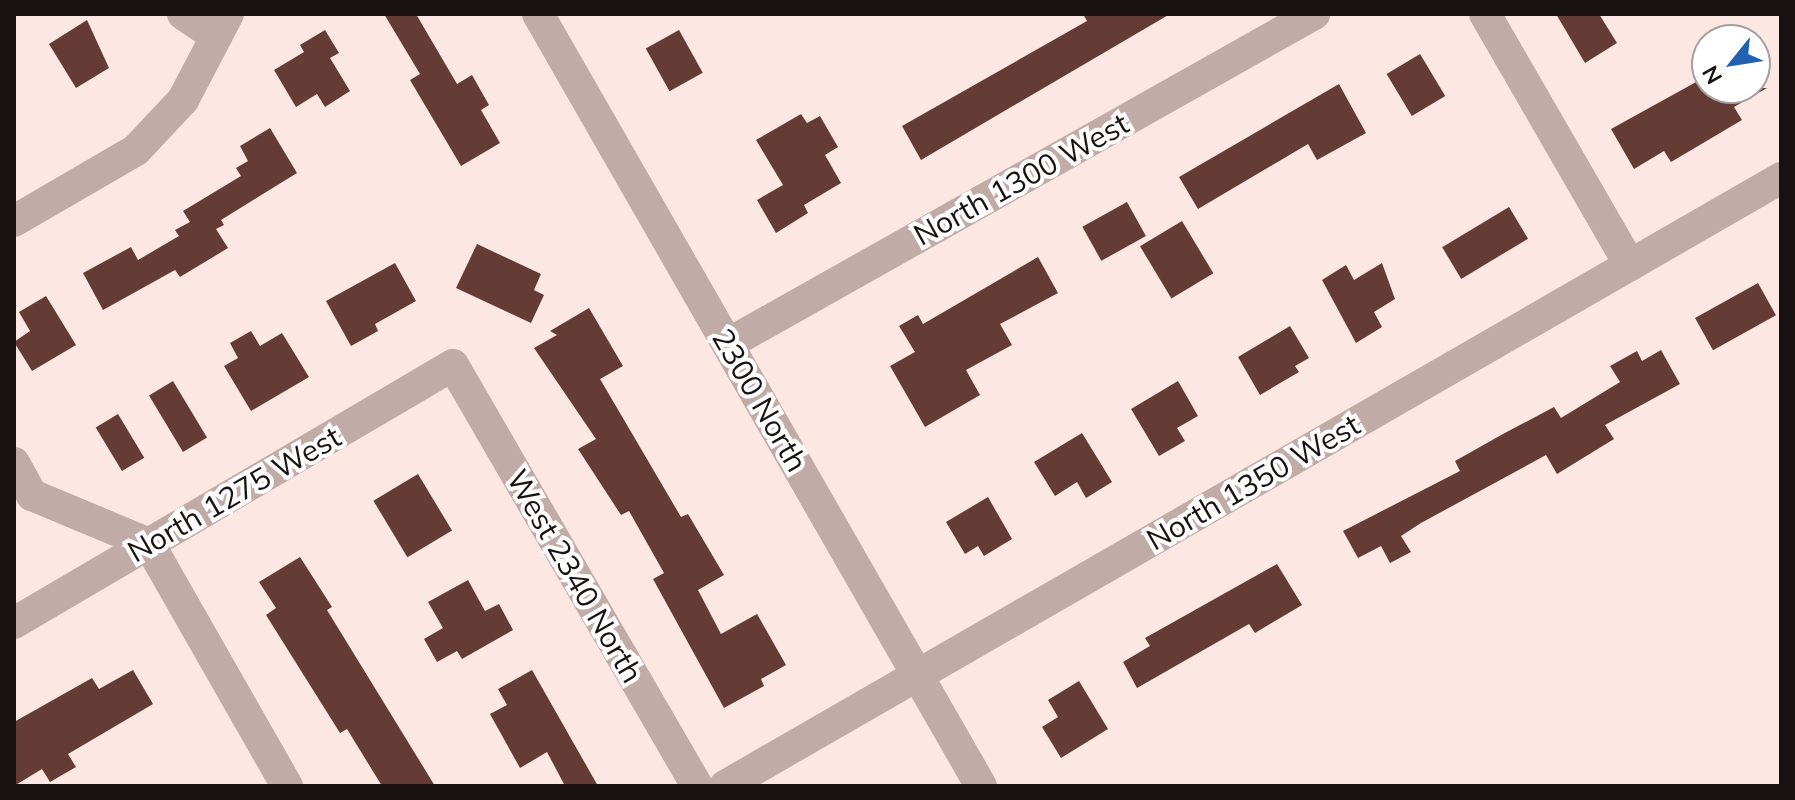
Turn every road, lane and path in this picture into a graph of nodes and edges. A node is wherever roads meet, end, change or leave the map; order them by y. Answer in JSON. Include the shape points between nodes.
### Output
{"nodes":[{"id":1,"x":183,"y":14,"type":"edge"},
{"id":2,"x":1314,"y":14,"type":"edge"},
{"id":3,"x":1485,"y":14,"type":"edge"},
{"id":4,"x":543,"y":16,"type":"edge"},
{"id":5,"x":222,"y":25,"type":"edge"},
{"id":6,"x":1781,"y":178,"type":"edge"},
{"id":7,"x":14,"y":221,"type":"edge"},
{"id":8,"x":1630,"y":265,"type":"junction"},
{"id":9,"x":728,"y":344,"type":"junction"},
{"id":10,"x":453,"y":365,"type":"joint"},
{"id":11,"x":14,"y":463,"type":"edge"},
{"id":12,"x":149,"y":544,"type":"junction"},
{"id":13,"x":14,"y":623,"type":"edge"},
{"id":14,"x":918,"y":675,"type":"junction"},
{"id":15,"x":287,"y":786,"type":"edge"},
{"id":16,"x":697,"y":786,"type":"edge"},
{"id":17,"x":725,"y":786,"type":"edge"},
{"id":18,"x":981,"y":786,"type":"edge"}],
"edges":[{"from":1,"to":5,"type":"street"},
{"from":2,"to":9,"type":"street","name":"North 1300 West"},
{"from":3,"to":8,"type":"street"},
{"from":4,"to":9,"type":"street","name":"2300 North"},
{"from":5,"to":7,"type":"street","via":[[183,100],[136,150]]},
{"from":6,"to":8,"type":"street","name":"North 1350 West"},
{"from":8,"to":14,"type":"street","name":"North 1350 West"},
{"from":9,"to":14,"type":"street","name":"2300 North"},
{"from":10,"to":12,"type":"street","name":"North 1275 West"},
{"from":10,"to":16,"type":"street","name":"West 2340 North"},
{"from":11,"to":12,"type":"street","via":[[32,495]]},
{"from":12,"to":13,"type":"street","name":"North 1275 West"},
{"from":12,"to":15,"type":"street"},
{"from":14,"to":17,"type":"street","name":"North 1350 West"},
{"from":14,"to":18,"type":"street","name":"2300 North"}]}
